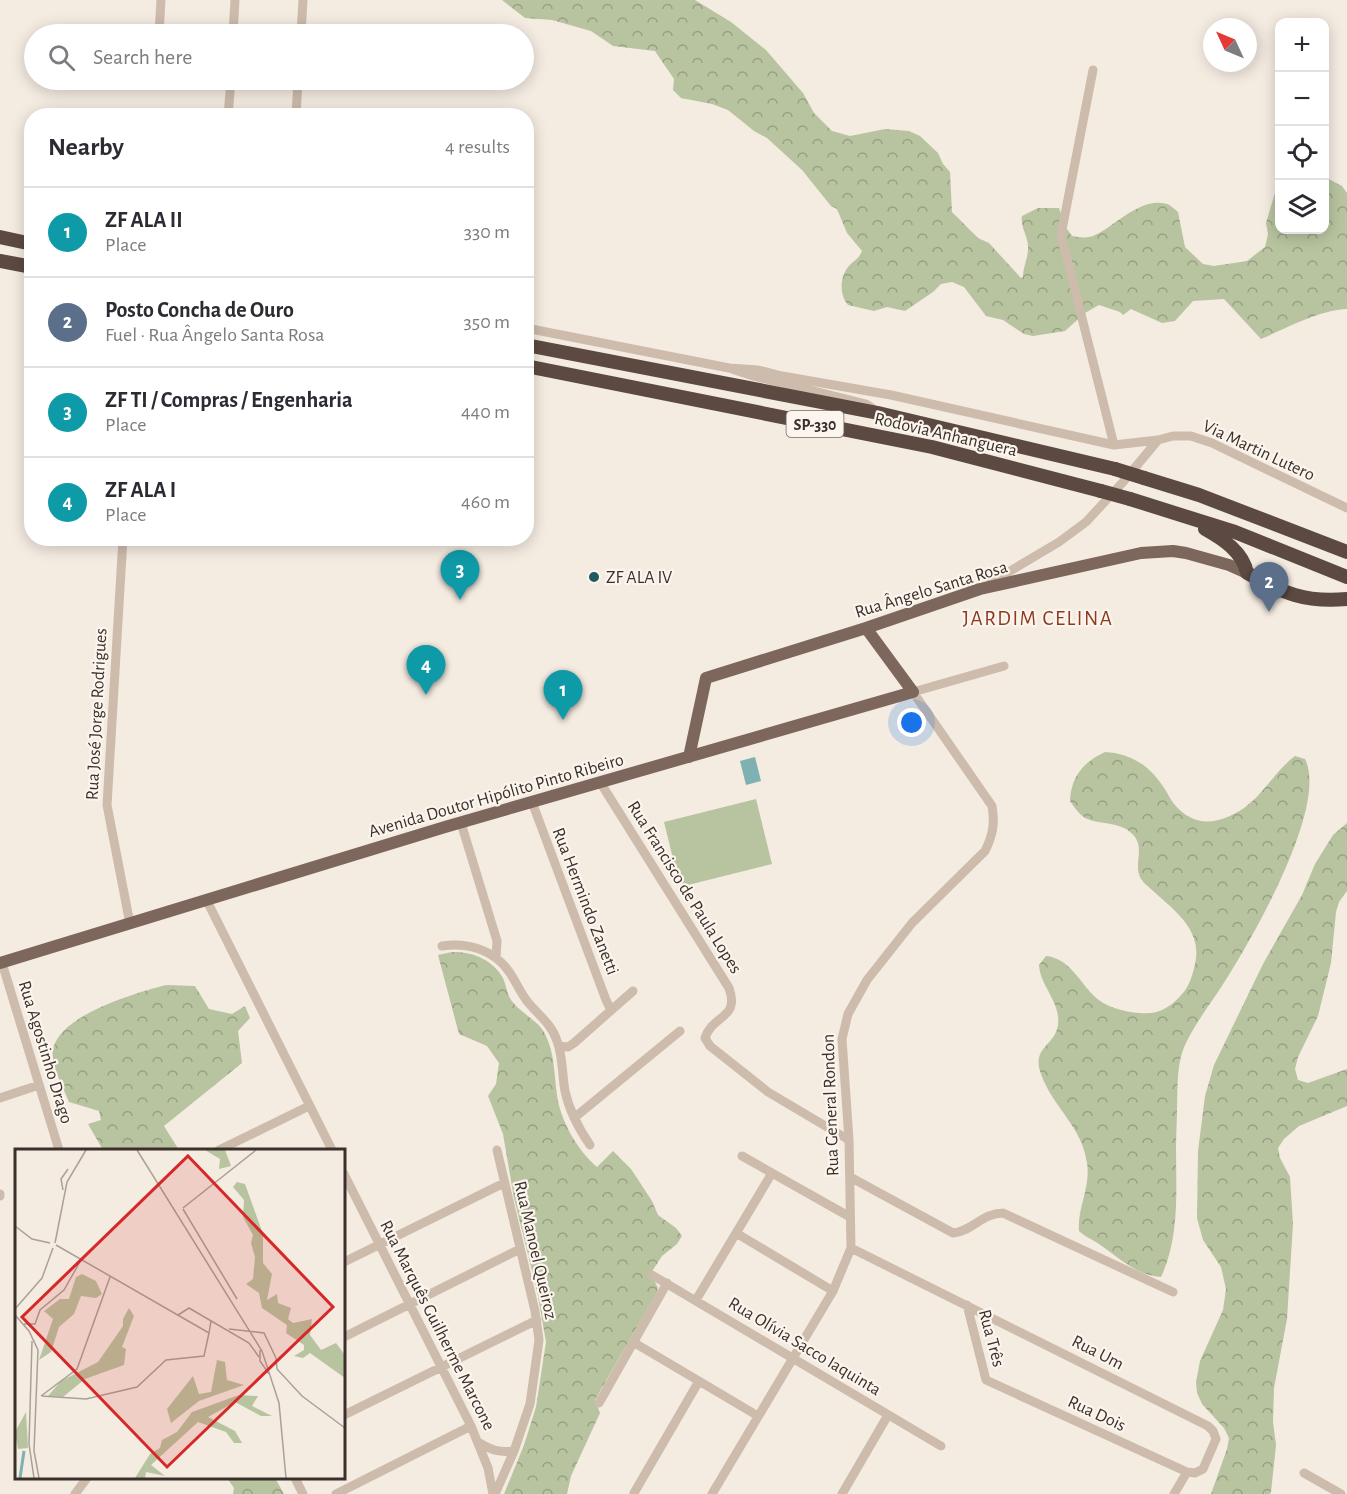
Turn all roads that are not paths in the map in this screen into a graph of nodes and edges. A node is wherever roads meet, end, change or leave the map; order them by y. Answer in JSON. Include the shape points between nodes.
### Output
{"nodes":[{"id":1,"x":162,"y":0,"type":"edge"},
{"id":2,"x":235,"y":0,"type":"edge"},
{"id":3,"x":303,"y":0,"type":"edge"},
{"id":4,"x":160,"y":24,"type":"edge"},
{"id":5,"x":234,"y":24,"type":"edge"},
{"id":6,"x":302,"y":24,"type":"edge"},
{"id":7,"x":1093,"y":70,"type":"dead end"},
{"id":8,"x":230,"y":90,"type":"edge"},
{"id":9,"x":297,"y":90,"type":"edge"},
{"id":10,"x":229,"y":108,"type":"edge"},
{"id":11,"x":296,"y":108,"type":"edge"},
{"id":12,"x":0,"y":237,"type":"edge"},
{"id":13,"x":24,"y":242,"type":"edge"},
{"id":14,"x":0,"y":261,"type":"edge"},
{"id":15,"x":24,"y":266,"type":"edge"},
{"id":16,"x":534,"y":330,"type":"edge"},
{"id":17,"x":534,"y":347,"type":"edge"},
{"id":18,"x":534,"y":368,"type":"edge"},
{"id":19,"x":729,"y":368,"type":"junction"},
{"id":20,"x":534,"y":376,"type":"edge"},
{"id":21,"x":606,"y":382,"type":"junction"},
{"id":22,"x":878,"y":413,"type":"junction"},
{"id":23,"x":1158,"y":440,"type":"junction"},
{"id":24,"x":1114,"y":445,"type":"junction"},
{"id":25,"x":1328,"y":500,"type":"junction"},
{"id":26,"x":1347,"y":508,"type":"edge"},
{"id":27,"x":1174,"y":512,"type":"junction"},
{"id":28,"x":1347,"y":514,"type":"edge"},
{"id":29,"x":123,"y":546,"type":"edge"},
{"id":30,"x":1347,"y":552,"type":"edge"},
{"id":31,"x":1247,"y":573,"type":"junction"},
{"id":32,"x":1347,"y":577,"type":"edge"},
{"id":33,"x":980,"y":589,"type":"junction"},
{"id":34,"x":1347,"y":599,"type":"edge"},
{"id":35,"x":866,"y":628,"type":"junction"},
{"id":36,"x":1004,"y":666,"type":"dead end"},
{"id":37,"x":913,"y":692,"type":"junction"},
{"id":38,"x":689,"y":757,"type":"junction"},
{"id":39,"x":600,"y":782,"type":"junction"},
{"id":40,"x":532,"y":802,"type":"junction"},
{"id":41,"x":461,"y":823,"type":"junction"},
{"id":42,"x":207,"y":901,"type":"junction"},
{"id":43,"x":130,"y":924,"type":"junction"},
{"id":44,"x":442,"y":946,"type":"dead end"},
{"id":45,"x":496,"y":958,"type":"junction"},
{"id":46,"x":1,"y":963,"type":"edge"},
{"id":47,"x":633,"y":991,"type":"dead end"},
{"id":48,"x":611,"y":1010,"type":"junction"},
{"id":49,"x":680,"y":1031,"type":"dead end"},
{"id":50,"x":559,"y":1046,"type":"junction"},
{"id":51,"x":39,"y":1085,"type":"junction"},
{"id":52,"x":0,"y":1098,"type":"edge"},
{"id":53,"x":309,"y":1106,"type":"junction"},
{"id":54,"x":574,"y":1118,"type":"junction"},
{"id":55,"x":849,"y":1140,"type":"junction"},
{"id":56,"x":590,"y":1145,"type":"dead end"},
{"id":57,"x":59,"y":1149,"type":"edge"},
{"id":58,"x":221,"y":1149,"type":"edge"},
{"id":59,"x":331,"y":1149,"type":"edge"},
{"id":60,"x":497,"y":1150,"type":"dead end"},
{"id":61,"x":742,"y":1156,"type":"dead end"},
{"id":62,"x":772,"y":1173,"type":"junction"},
{"id":63,"x":850,"y":1177,"type":"junction"},
{"id":64,"x":345,"y":1179,"type":"edge"},
{"id":65,"x":504,"y":1183,"type":"junction"},
{"id":66,"x":850,"y":1217,"type":"junction"},
{"id":67,"x":736,"y":1233,"type":"junction"},
{"id":68,"x":379,"y":1244,"type":"junction"},
{"id":69,"x":851,"y":1248,"type":"junction"},
{"id":70,"x":520,"y":1249,"type":"junction"},
{"id":71,"x":345,"y":1261,"type":"edge"},
{"id":72,"x":652,"y":1275,"type":"dead end"},
{"id":73,"x":667,"y":1283,"type":"junction"},
{"id":74,"x":832,"y":1291,"type":"junction"},
{"id":75,"x":1173,"y":1292,"type":"dead end"},
{"id":76,"x":696,"y":1300,"type":"junction"},
{"id":77,"x":409,"y":1304,"type":"junction"},
{"id":78,"x":967,"y":1305,"type":"junction"},
{"id":79,"x":537,"y":1320,"type":"junction"},
{"id":80,"x":345,"y":1336,"type":"edge"},
{"id":81,"x":633,"y":1342,"type":"junction"},
{"id":82,"x":792,"y":1358,"type":"junction"},
{"id":83,"x":441,"y":1367,"type":"junction"},
{"id":84,"x":986,"y":1380,"type":"joint"},
{"id":85,"x":699,"y":1381,"type":"junction"},
{"id":86,"x":598,"y":1403,"type":"dead end"},
{"id":87,"x":888,"y":1414,"type":"junction"},
{"id":88,"x":345,"y":1415,"type":"edge"},
{"id":89,"x":758,"y":1416,"type":"junction"},
{"id":90,"x":471,"y":1426,"type":"junction"},
{"id":91,"x":478,"y":1442,"type":"junction"},
{"id":92,"x":941,"y":1446,"type":"dead end"},
{"id":93,"x":514,"y":1451,"type":"junction"},
{"id":94,"x":1191,"y":1472,"type":"junction"},
{"id":95,"x":1304,"y":1473,"type":"dead end"},
{"id":96,"x":86,"y":1479,"type":"edge"},
{"id":97,"x":296,"y":1479,"type":"edge"},
{"id":98,"x":634,"y":1493,"type":"edge"},
{"id":99,"x":75,"y":1494,"type":"edge"},
{"id":100,"x":303,"y":1494,"type":"edge"},
{"id":101,"x":336,"y":1494,"type":"edge"},
{"id":102,"x":494,"y":1494,"type":"edge"},
{"id":103,"x":712,"y":1494,"type":"edge"},
{"id":104,"x":842,"y":1494,"type":"edge"},
{"id":105,"x":1174,"y":1494,"type":"edge"},
{"id":106,"x":1341,"y":1494,"type":"edge"}],
"edges":[{"from":1,"to":4,"type":"street"},
{"from":2,"to":5,"type":"street"},
{"from":3,"to":6,"type":"street"},
{"from":7,"to":24,"type":"street","via":[[1061,236]]},
{"from":8,"to":10,"type":"street"},
{"from":9,"to":11,"type":"street"},
{"from":12,"to":13,"type":"highway"},
{"from":14,"to":15,"type":"highway"},
{"from":16,"to":19,"type":"street"},
{"from":17,"to":22,"type":"highway","name":"Rodovia Anhanguera","number":"SP-330"},
{"from":18,"to":21,"type":"highway","name":"Rodovia Anhanguera","number":"SP-330"},
{"from":19,"to":22,"type":"street","via":[[866,404]]},
{"from":19,"to":24,"type":"street","name":"Via Martin Lutero","via":[[891,395]]},
{"from":20,"to":21,"type":"highway"},
{"from":21,"to":27,"type":"highway","name":"Rodovia Anhanguera","number":"SP-330","bridge":true,"via":[[932,447]]},
{"from":22,"to":30,"type":"highway","name":"Rodovia Anhanguera","number":"SP-330","bridge":true,"via":[[1115,469],[1200,495]]},
{"from":23,"to":24,"type":"street","name":"Via Martin Lutero"},
{"from":23,"to":25,"type":"street","name":"Via Martin Lutero","via":[[1191,436],[1212,443]]},
{"from":23,"to":33,"type":"street","via":[[1086,522]]},
{"from":25,"to":26,"type":"street","name":"Via Martin Lutero"},
{"from":25,"to":28,"type":"street","name":"Via Martin Lutero"},
{"from":27,"to":31,"type":"highway","via":[[1227,543],[1243,559]]},
{"from":27,"to":32,"type":"highway","name":"Rodovia Anhanguera","number":"SP-330"},
{"from":29,"to":43,"type":"street","name":"Rua José Jorge Rodrigues","via":[[107,805]]},
{"from":31,"to":33,"type":"main road","name":"Rua Ângelo Santa Rosa","via":[[1186,553],[1141,553]]},
{"from":31,"to":34,"type":"highway","via":[[1307,600]]},
{"from":33,"to":35,"type":"main road","name":"Rua Ângelo Santa Rosa"},
{"from":35,"to":37,"type":"main road","name":"Rua General Rondon"},
{"from":35,"to":38,"type":"main road","name":"Rua Ângelo Santa Rosa","via":[[706,678]]},
{"from":36,"to":37,"type":"street","name":"Avenida Doutor Hipólito Pinto Ribeiro"},
{"from":37,"to":38,"type":"main road","name":"Avenida Doutor Hipólito Pinto Ribeiro"},
{"from":37,"to":55,"type":"street","name":"Rua General Rondon","via":[[992,806],[992,837],[986,851],[912,923],[867,980],[848,1014],[842,1039]]},
{"from":38,"to":39,"type":"main road","name":"Avenida Doutor Hipólito Pinto Ribeiro"},
{"from":39,"to":40,"type":"main road","name":"Avenida Doutor Hipólito Pinto Ribeiro"},
{"from":39,"to":55,"type":"street","name":"Rua Francisco de Paula Lopes","via":[[729,988],[733,1000],[730,1011],[708,1029],[705,1038],[710,1046],[768,1092]]},
{"from":40,"to":41,"type":"main road","name":"Avenida Doutor Hipólito Pinto Ribeiro"},
{"from":40,"to":48,"type":"street","name":"Rua Hermindo Zanetti"},
{"from":41,"to":42,"type":"main road","name":"Avenida Doutor Hipólito Pinto Ribeiro"},
{"from":41,"to":45,"type":"street","via":[[497,941]]},
{"from":42,"to":43,"type":"main road","name":"Avenida Doutor Hipólito Pinto Ribeiro"},
{"from":42,"to":53,"type":"street"},
{"from":43,"to":46,"type":"main road","name":"Avenida Doutor Hipólito Pinto Ribeiro"},
{"from":44,"to":45,"type":"street","via":[[470,946]]},
{"from":45,"to":50,"type":"street","via":[[528,1003],[549,1024]]},
{"from":46,"to":51,"type":"street","name":"Rua Agostinho Drago"},
{"from":47,"to":48,"type":"street"},
{"from":48,"to":50,"type":"street","via":[[574,1043]]},
{"from":49,"to":54,"type":"street"},
{"from":50,"to":54,"type":"street"},
{"from":51,"to":52,"type":"street"},
{"from":51,"to":57,"type":"street","name":"Rua Agostinho Drago"},
{"from":53,"to":58,"type":"street"},
{"from":53,"to":59,"type":"street"},
{"from":54,"to":56,"type":"street"},
{"from":55,"to":63,"type":"street","name":"Rua General Rondon"},
{"from":60,"to":65,"type":"street","name":"Rua Manoel Queiroz"},
{"from":61,"to":62,"type":"street"},
{"from":62,"to":66,"type":"street"},
{"from":62,"to":67,"type":"street"},
{"from":63,"to":66,"type":"street","name":"Rua General Rondon"},
{"from":63,"to":75,"type":"street","via":[[953,1233],[963,1232],[992,1213],[1003,1213]]},
{"from":64,"to":68,"type":"street","name":"Rua Marquês Guilherme Marcone"},
{"from":65,"to":68,"type":"street"},
{"from":65,"to":70,"type":"street","name":"Rua Manoel Queiroz"},
{"from":66,"to":69,"type":"street","name":"Rua General Rondon"},
{"from":67,"to":74,"type":"street"},
{"from":67,"to":76,"type":"street"},
{"from":68,"to":71,"type":"street"},
{"from":68,"to":77,"type":"street","name":"Rua Marquês Guilherme Marcone"},
{"from":69,"to":74,"type":"street","name":"Rua General Rondon"},
{"from":69,"to":78,"type":"street","name":"Rua Um"},
{"from":70,"to":77,"type":"street"},
{"from":70,"to":79,"type":"street","name":"Rua Manoel Queiroz"},
{"from":72,"to":73,"type":"street","name":"Rua Olívia Sacco Iaquinta"},
{"from":73,"to":76,"type":"street","name":"Rua Olívia Sacco Iaquinta"},
{"from":73,"to":81,"type":"street"},
{"from":74,"to":82,"type":"street","name":"Rua General Rondon"},
{"from":76,"to":82,"type":"street","name":"Rua Olívia Sacco Iaquinta"},
{"from":77,"to":80,"type":"street"},
{"from":77,"to":83,"type":"street","name":"Rua Marquês Guilherme Marcone"},
{"from":78,"to":84,"type":"street","name":"Rua Três"},
{"from":78,"to":94,"type":"street","name":"Rua Um","via":[[1208,1426],[1216,1439],[1203,1469]]},
{"from":79,"to":83,"type":"street"},
{"from":79,"to":93,"type":"street","name":"Rua Manoel Queiroz","via":[[539,1340],[530,1404]]},
{"from":81,"to":85,"type":"street"},
{"from":81,"to":86,"type":"street"},
{"from":82,"to":87,"type":"street","name":"Rua Olívia Sacco Iaquinta"},
{"from":82,"to":89,"type":"street","name":"Rua General Rondon"},
{"from":83,"to":88,"type":"street"},
{"from":83,"to":90,"type":"street","name":"Rua Marquês Guilherme Marcone"},
{"from":84,"to":94,"type":"street","name":"Rua Dois"},
{"from":85,"to":89,"type":"street"},
{"from":85,"to":98,"type":"street"},
{"from":87,"to":92,"type":"street","name":"Rua Olívia Sacco Iaquinta"},
{"from":87,"to":104,"type":"street"},
{"from":89,"to":103,"type":"street","name":"Rua General Rondon"},
{"from":90,"to":91,"type":"street","name":"Rua Marquês Guilherme Marcone"},
{"from":90,"to":101,"type":"street"},
{"from":91,"to":93,"type":"street","via":[[501,1453]]},
{"from":91,"to":102,"type":"street","name":"Rua Marquês Guilherme Marcone"},
{"from":93,"to":102,"type":"street","name":"Rua Manoel Queiroz"},
{"from":94,"to":105,"type":"street"},
{"from":95,"to":106,"type":"street"},
{"from":96,"to":99,"type":"street"},
{"from":97,"to":100,"type":"street"}]}
